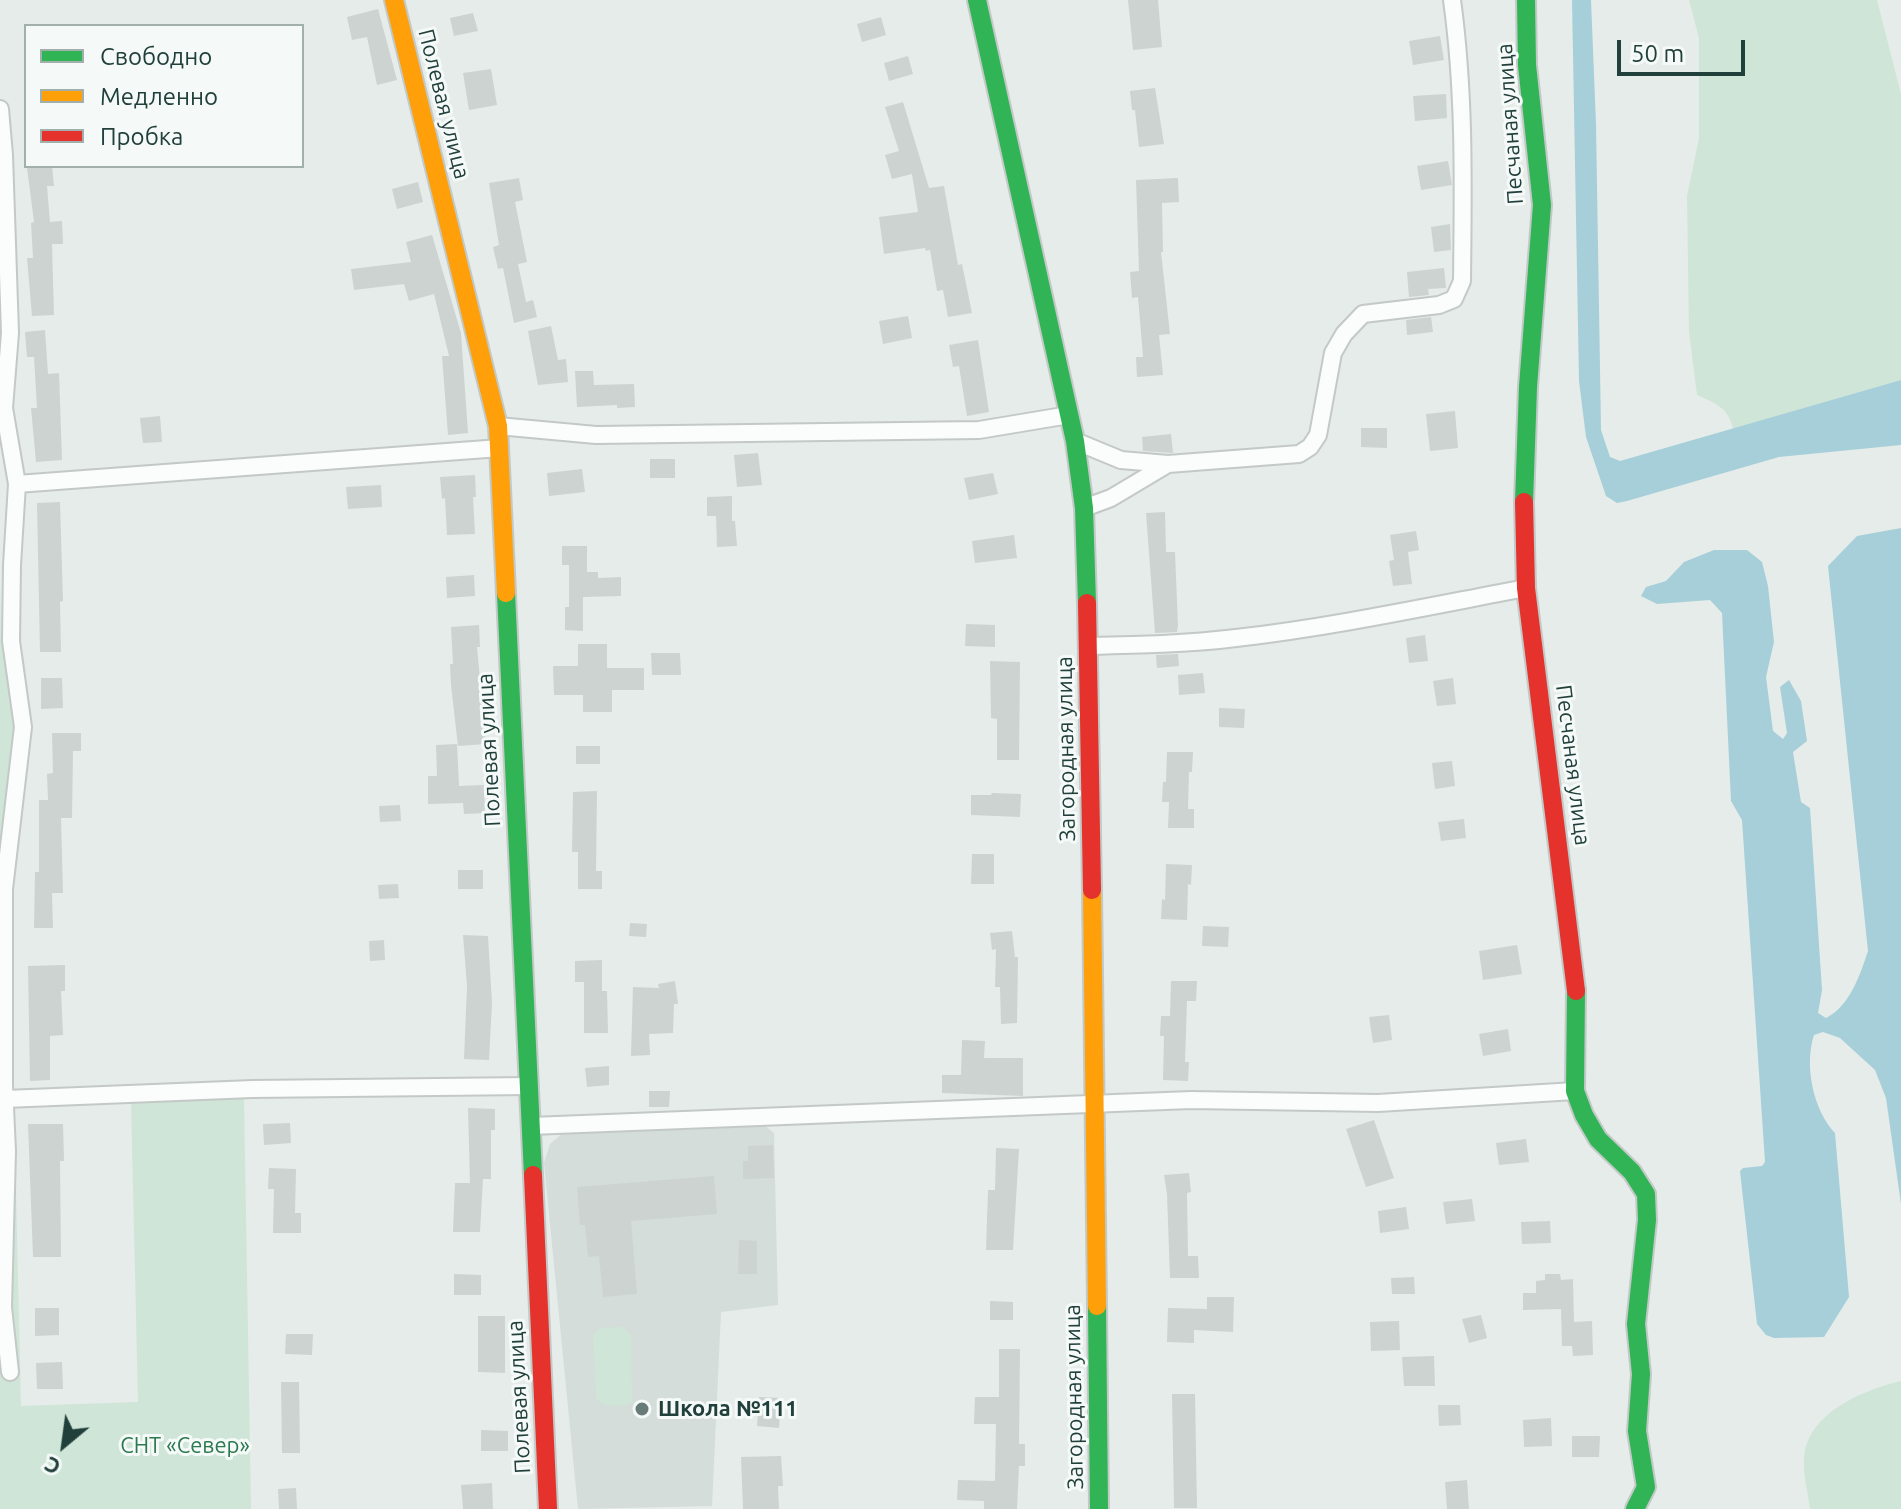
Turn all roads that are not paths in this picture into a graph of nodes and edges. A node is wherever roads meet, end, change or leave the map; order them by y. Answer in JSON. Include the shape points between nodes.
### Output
{"nodes":[{"id":1,"x":394,"y":0,"type":"edge"},
{"id":2,"x":977,"y":0,"type":"edge"},
{"id":3,"x":1452,"y":0,"type":"edge"},
{"id":4,"x":1526,"y":0,"type":"edge"},
{"id":5,"x":0,"y":109,"type":"edge"},
{"id":6,"x":1069,"y":415,"type":"junction"},
{"id":7,"x":498,"y":426,"type":"junction"},
{"id":8,"x":1075,"y":441,"type":"junction"},
{"id":9,"x":500,"y":448,"type":"junction"},
{"id":10,"x":1168,"y":464,"type":"junction"},
{"id":11,"x":17,"y":484,"type":"junction"},
{"id":12,"x":1084,"y":508,"type":"junction"},
{"id":13,"x":1526,"y":588,"type":"junction"},
{"id":14,"x":1089,"y":646,"type":"junction"},
{"id":15,"x":529,"y":1086,"type":"junction"},
{"id":16,"x":3,"y":1090,"type":"edge"},
{"id":17,"x":1575,"y":1091,"type":"junction"},
{"id":18,"x":1094,"y":1103,"type":"junction"},
{"id":19,"x":531,"y":1126,"type":"junction"},
{"id":20,"x":10,"y":1372,"type":"dead end"},
{"id":21,"x":548,"y":1509,"type":"edge"},
{"id":22,"x":1099,"y":1509,"type":"edge"},
{"id":23,"x":1635,"y":1509,"type":"edge"}],
"edges":[{"from":1,"to":7,"type":"street","name":"Полевая улица"},
{"from":2,"to":6,"type":"street","name":"Загородная улица"},
{"from":3,"to":10,"type":"street","via":[[1461,62],[1463,138],[1462,281],[1454,299],[1363,314],[1333,353],[1318,435],[1299,454]]},
{"from":4,"to":13,"type":"street","name":"Песчаная улица","via":[[1527,65],[1542,205],[1526,430]]},
{"from":5,"to":11,"type":"street","via":[[10,333],[4,408]]},
{"from":6,"to":7,"type":"street","via":[[979,430],[596,435]]},
{"from":6,"to":8,"type":"street","name":"Загородная улица"},
{"from":7,"to":9,"type":"street","name":"Полевая улица"},
{"from":8,"to":10,"type":"street","via":[[1121,460]]},
{"from":8,"to":12,"type":"street","name":"Загородная улица"},
{"from":9,"to":11,"type":"street"},
{"from":9,"to":15,"type":"street","name":"Полевая улица"},
{"from":10,"to":12,"type":"street"},
{"from":11,"to":16,"type":"street","via":[[11,641],[23,727],[4,889]]},
{"from":12,"to":14,"type":"street","name":"Загородная улица"},
{"from":13,"to":14,"type":"street","via":[[1238,638]]},
{"from":13,"to":17,"type":"street","name":"Песчаная улица","via":[[1576,981]]},
{"from":14,"to":18,"type":"street","name":"Загородная улица"},
{"from":15,"to":16,"type":"street"},
{"from":15,"to":19,"type":"street","name":"Полевая улица"},
{"from":16,"to":20,"type":"street","via":[[3,1307]]},
{"from":17,"to":18,"type":"street","via":[[1378,1103]]},
{"from":17,"to":23,"type":"street","name":"Песчаная улица","via":[[1598,1139],[1646,1194],[1636,1324],[1641,1374],[1637,1431],[1646,1487]]},
{"from":18,"to":19,"type":"street"},
{"from":18,"to":22,"type":"street","name":"Загородная улица"},
{"from":19,"to":21,"type":"street","name":"Полевая улица"}]}
